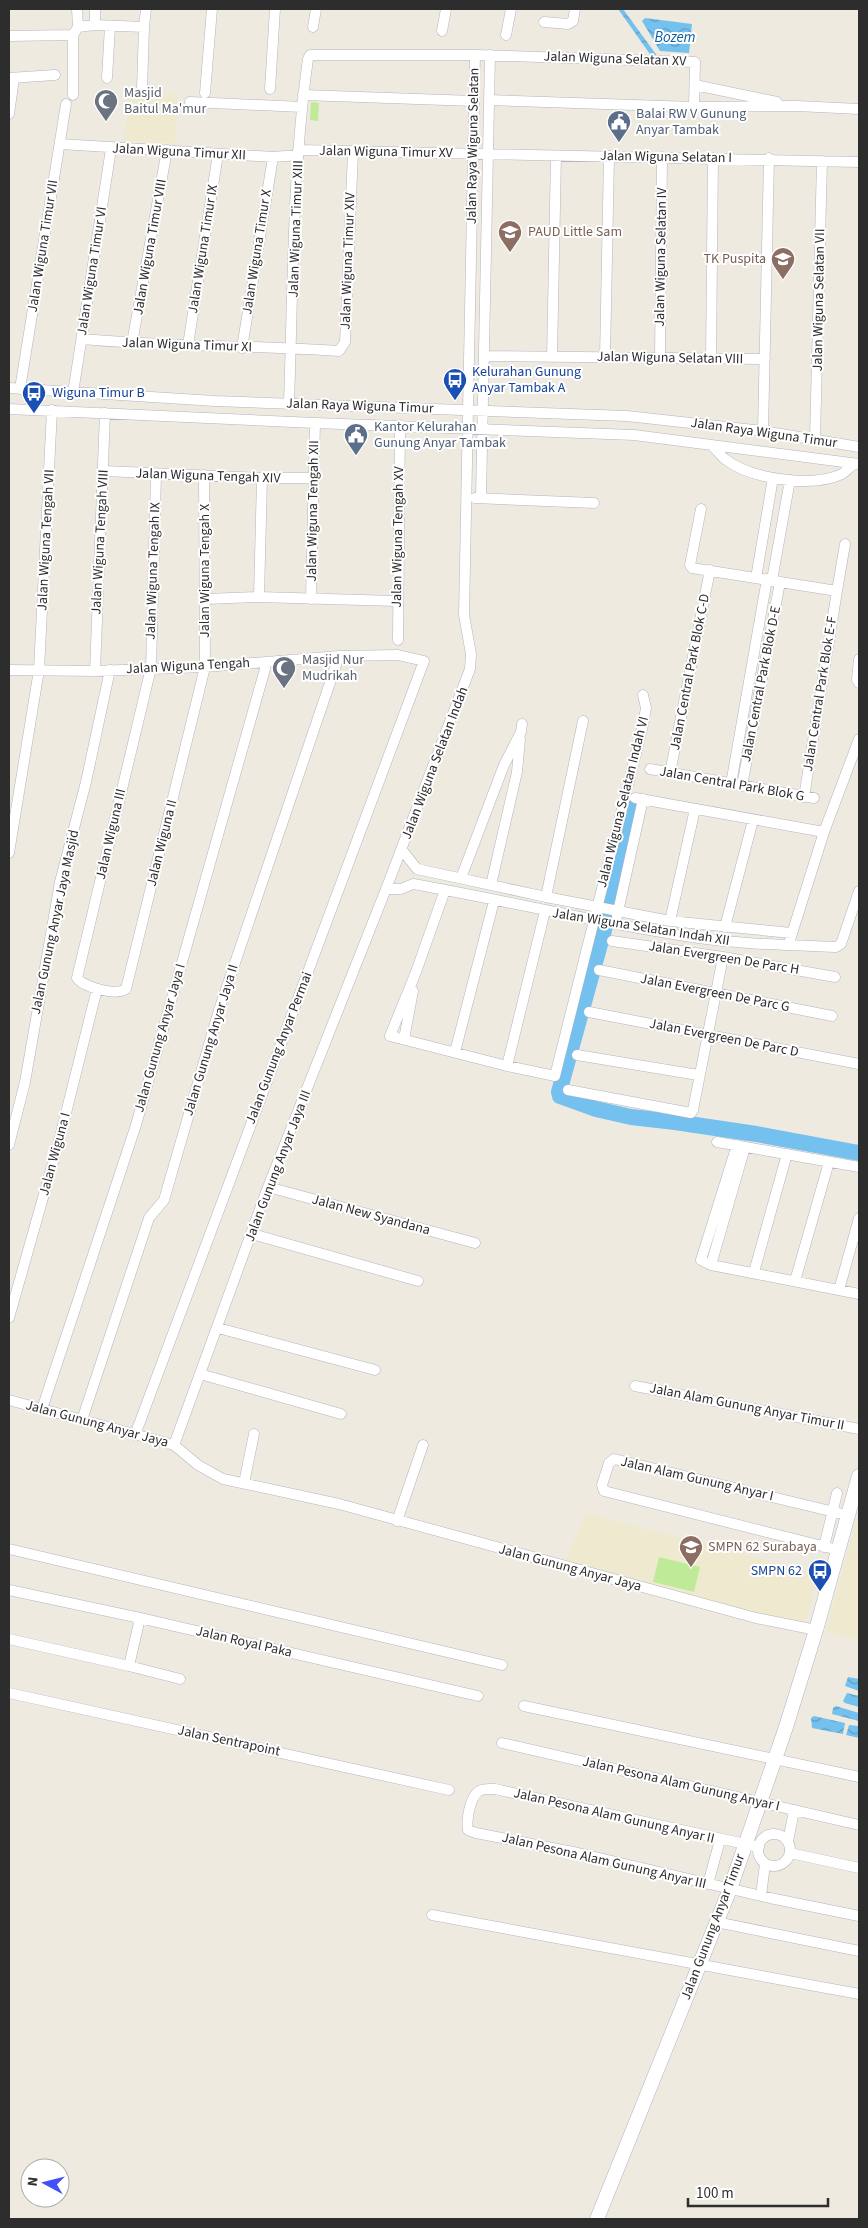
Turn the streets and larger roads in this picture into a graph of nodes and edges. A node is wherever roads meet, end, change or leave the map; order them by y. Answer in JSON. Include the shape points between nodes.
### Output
{"nodes":[{"id":1,"x":77,"y":9,"type":"edge"},
{"id":2,"x":95,"y":9,"type":"edge"},
{"id":3,"x":146,"y":9,"type":"edge"},
{"id":4,"x":212,"y":9,"type":"edge"},
{"id":5,"x":275,"y":9,"type":"edge"},
{"id":6,"x":316,"y":9,"type":"edge"},
{"id":7,"x":446,"y":9,"type":"edge"},
{"id":8,"x":511,"y":9,"type":"edge"},
{"id":9,"x":575,"y":9,"type":"edge"},
{"id":10,"x":544,"y":22,"type":"dead end"},
{"id":11,"x":95,"y":25,"type":"junction"},
{"id":12,"x":110,"y":26,"type":"junction"},
{"id":13,"x":313,"y":26,"type":"dead end"},
{"id":14,"x":144,"y":27,"type":"junction"},
{"id":15,"x":76,"y":31,"type":"junction"},
{"id":16,"x":442,"y":31,"type":"dead end"},
{"id":17,"x":506,"y":35,"type":"dead end"},
{"id":18,"x":9,"y":36,"type":"edge"},
{"id":19,"x":475,"y":55,"type":"junction"},
{"id":20,"x":490,"y":55,"type":"junction"},
{"id":21,"x":55,"y":75,"type":"dead end"},
{"id":22,"x":12,"y":78,"type":"edge"},
{"id":23,"x":107,"y":78,"type":"dead end"},
{"id":24,"x":695,"y":85,"type":"junction"},
{"id":25,"x":142,"y":89,"type":"dead end"},
{"id":26,"x":270,"y":89,"type":"dead end"},
{"id":27,"x":205,"y":93,"type":"dead end"},
{"id":28,"x":73,"y":95,"type":"dead end"},
{"id":29,"x":303,"y":95,"type":"junction"},
{"id":30,"x":489,"y":100,"type":"junction"},
{"id":31,"x":474,"y":101,"type":"junction"},
{"id":32,"x":190,"y":102,"type":"dead end"},
{"id":33,"x":66,"y":104,"type":"dead end"},
{"id":34,"x":797,"y":106,"type":"junction"},
{"id":35,"x":302,"y":107,"type":"junction"},
{"id":36,"x":694,"y":107,"type":"junction"},
{"id":37,"x":859,"y":109,"type":"edge"},
{"id":38,"x":9,"y":114,"type":"edge"},
{"id":39,"x":60,"y":144,"type":"junction"},
{"id":40,"x":111,"y":149,"type":"junction"},
{"id":41,"x":167,"y":150,"type":"junction"},
{"id":42,"x":298,"y":152,"type":"junction"},
{"id":43,"x":353,"y":152,"type":"junction"},
{"id":44,"x":218,"y":154,"type":"junction"},
{"id":45,"x":474,"y":154,"type":"junction"},
{"id":46,"x":488,"y":154,"type":"junction"},
{"id":47,"x":273,"y":156,"type":"junction"},
{"id":48,"x":556,"y":156,"type":"junction"},
{"id":49,"x":609,"y":156,"type":"junction"},
{"id":50,"x":662,"y":157,"type":"junction"},
{"id":51,"x":713,"y":158,"type":"junction"},
{"id":52,"x":769,"y":158,"type":"junction"},
{"id":53,"x":822,"y":161,"type":"junction"},
{"id":54,"x":859,"y":162,"type":"edge"},
{"id":55,"x":82,"y":338,"type":"junction"},
{"id":56,"x":132,"y":344,"type":"junction"},
{"id":57,"x":188,"y":346,"type":"junction"},
{"id":58,"x":242,"y":348,"type":"junction"},
{"id":59,"x":292,"y":348,"type":"junction"},
{"id":60,"x":485,"y":356,"type":"junction"},
{"id":61,"x":552,"y":357,"type":"junction"},
{"id":62,"x":605,"y":357,"type":"junction"},
{"id":63,"x":660,"y":358,"type":"junction"},
{"id":64,"x":711,"y":359,"type":"junction"},
{"id":65,"x":765,"y":359,"type":"junction"},
{"id":66,"x":9,"y":388,"type":"edge"},
{"id":67,"x":20,"y":389,"type":"junction"},
{"id":68,"x":73,"y":393,"type":"junction"},
{"id":69,"x":214,"y":401,"type":"junction"},
{"id":70,"x":289,"y":404,"type":"junction"},
{"id":71,"x":9,"y":409,"type":"edge"},
{"id":72,"x":52,"y":410,"type":"junction"},
{"id":73,"x":468,"y":410,"type":"junction"},
{"id":74,"x":484,"y":410,"type":"junction"},
{"id":75,"x":105,"y":414,"type":"junction"},
{"id":76,"x":213,"y":418,"type":"junction"},
{"id":77,"x":315,"y":424,"type":"junction"},
{"id":78,"x":400,"y":429,"type":"junction"},
{"id":79,"x":467,"y":429,"type":"junction"},
{"id":80,"x":484,"y":430,"type":"junction"},
{"id":81,"x":763,"y":431,"type":"junction"},
{"id":82,"x":815,"y":439,"type":"junction"},
{"id":83,"x":711,"y":445,"type":"junction"},
{"id":84,"x":859,"y":447,"type":"edge"},
{"id":85,"x":856,"y":464,"type":"edge"},
{"id":86,"x":104,"y":471,"type":"junction"},
{"id":87,"x":156,"y":474,"type":"junction"},
{"id":88,"x":204,"y":475,"type":"junction"},
{"id":89,"x":262,"y":478,"type":"junction"},
{"id":90,"x":312,"y":478,"type":"junction"},
{"id":91,"x":773,"y":478,"type":"junction"},
{"id":92,"x":790,"y":480,"type":"junction"},
{"id":93,"x":481,"y":498,"type":"junction"},
{"id":94,"x":467,"y":499,"type":"junction"},
{"id":95,"x":594,"y":503,"type":"dead end"},
{"id":96,"x":701,"y":509,"type":"dead end"},
{"id":97,"x":844,"y":544,"type":"dead end"},
{"id":98,"x":710,"y":570,"type":"junction"},
{"id":99,"x":769,"y":580,"type":"junction"},
{"id":100,"x":837,"y":591,"type":"junction"},
{"id":101,"x":259,"y":597,"type":"junction"},
{"id":102,"x":206,"y":599,"type":"junction"},
{"id":103,"x":311,"y":599,"type":"junction"},
{"id":104,"x":396,"y":601,"type":"junction"},
{"id":105,"x":466,"y":634,"type":"joint"},
{"id":106,"x":398,"y":640,"type":"dead end"},
{"id":107,"x":339,"y":656,"type":"junction"},
{"id":108,"x":859,"y":658,"type":"edge"},
{"id":109,"x":267,"y":662,"type":"junction"},
{"id":110,"x":424,"y":662,"type":"joint"},
{"id":111,"x":151,"y":668,"type":"junction"},
{"id":112,"x":205,"y":668,"type":"junction"},
{"id":113,"x":9,"y":670,"type":"edge"},
{"id":114,"x":39,"y":670,"type":"junction"},
{"id":115,"x":110,"y":670,"type":"junction"},
{"id":116,"x":95,"y":671,"type":"junction"},
{"id":117,"x":859,"y":684,"type":"edge"},
{"id":118,"x":643,"y":695,"type":"dead end"},
{"id":119,"x":583,"y":721,"type":"dead end"},
{"id":120,"x":859,"y":739,"type":"edge"},
{"id":121,"x":650,"y":769,"type":"dead end"},
{"id":122,"x":670,"y":773,"type":"junction"},
{"id":123,"x":737,"y":785,"type":"junction"},
{"id":124,"x":809,"y":798,"type":"joint"},
{"id":125,"x":695,"y":809,"type":"junction"},
{"id":126,"x":753,"y":820,"type":"junction"},
{"id":127,"x":824,"y":832,"type":"junction"},
{"id":128,"x":402,"y":850,"type":"junction"},
{"id":129,"x":9,"y":852,"type":"edge"},
{"id":130,"x":417,"y":869,"type":"junction"},
{"id":131,"x":461,"y":878,"type":"junction"},
{"id":132,"x":413,"y":884,"type":"junction"},
{"id":133,"x":491,"y":885,"type":"junction"},
{"id":134,"x":386,"y":889,"type":"junction"},
{"id":135,"x":445,"y":890,"type":"junction"},
{"id":136,"x":859,"y":891,"type":"edge"},
{"id":137,"x":546,"y":897,"type":"junction"},
{"id":138,"x":494,"y":901,"type":"junction"},
{"id":139,"x":598,"y":908,"type":"junction"},
{"id":140,"x":545,"y":911,"type":"junction"},
{"id":141,"x":615,"y":911,"type":"junction"},
{"id":142,"x":596,"y":921,"type":"junction"},
{"id":143,"x":670,"y":921,"type":"junction"},
{"id":144,"x":613,"y":924,"type":"junction"},
{"id":145,"x":724,"y":928,"type":"junction"},
{"id":146,"x":792,"y":933,"type":"junction"},
{"id":147,"x":612,"y":941,"type":"dead end"},
{"id":148,"x":788,"y":945,"type":"junction"},
{"id":149,"x":723,"y":956,"type":"junction"},
{"id":150,"x":599,"y":970,"type":"dead end"},
{"id":151,"x":416,"y":972,"type":"junction"},
{"id":152,"x":835,"y":977,"type":"dead end"},
{"id":153,"x":97,"y":989,"type":"junction"},
{"id":154,"x":715,"y":993,"type":"junction"},
{"id":155,"x":589,"y":1012,"type":"dead end"},
{"id":156,"x":832,"y":1016,"type":"dead end"},
{"id":157,"x":707,"y":1036,"type":"junction"},
{"id":158,"x":404,"y":1039,"type":"junction"},
{"id":159,"x":455,"y":1052,"type":"junction"},
{"id":160,"x":577,"y":1055,"type":"dead end"},
{"id":161,"x":859,"y":1064,"type":"edge"},
{"id":162,"x":507,"y":1066,"type":"junction"},
{"id":163,"x":698,"y":1075,"type":"junction"},
{"id":164,"x":568,"y":1090,"type":"dead end"},
{"id":165,"x":717,"y":1142,"type":"dead end"},
{"id":166,"x":9,"y":1145,"type":"edge"},
{"id":167,"x":741,"y":1146,"type":"junction"},
{"id":168,"x":787,"y":1154,"type":"junction"},
{"id":169,"x":828,"y":1162,"type":"junction"},
{"id":170,"x":859,"y":1167,"type":"edge"},
{"id":171,"x":268,"y":1187,"type":"junction"},
{"id":172,"x":859,"y":1218,"type":"edge"},
{"id":173,"x":252,"y":1234,"type":"junction"},
{"id":174,"x":475,"y":1243,"type":"dead end"},
{"id":175,"x":754,"y":1272,"type":"junction"},
{"id":176,"x":418,"y":1281,"type":"dead end"},
{"id":177,"x":795,"y":1281,"type":"junction"},
{"id":178,"x":839,"y":1290,"type":"junction"},
{"id":179,"x":859,"y":1294,"type":"edge"},
{"id":180,"x":9,"y":1318,"type":"edge"},
{"id":181,"x":218,"y":1328,"type":"junction"},
{"id":182,"x":375,"y":1370,"type":"dead end"},
{"id":183,"x":200,"y":1374,"type":"junction"},
{"id":184,"x":635,"y":1386,"type":"dead end"},
{"id":185,"x":9,"y":1400,"type":"edge"},
{"id":186,"x":42,"y":1409,"type":"junction"},
{"id":187,"x":341,"y":1414,"type":"dead end"},
{"id":188,"x":82,"y":1420,"type":"junction"},
{"id":189,"x":859,"y":1429,"type":"edge"},
{"id":190,"x":254,"y":1434,"type":"dead end"},
{"id":191,"x":135,"y":1435,"type":"junction"},
{"id":192,"x":174,"y":1445,"type":"junction"},
{"id":193,"x":423,"y":1445,"type":"dead end"},
{"id":194,"x":859,"y":1476,"type":"edge"},
{"id":195,"x":244,"y":1483,"type":"junction"},
{"id":196,"x":837,"y":1493,"type":"dead end"},
{"id":197,"x":833,"y":1510,"type":"junction"},
{"id":198,"x":848,"y":1515,"type":"junction"},
{"id":199,"x":397,"y":1521,"type":"junction"},
{"id":200,"x":9,"y":1549,"type":"edge"},
{"id":201,"x":831,"y":1549,"type":"junction"},
{"id":202,"x":9,"y":1590,"type":"edge"},
{"id":203,"x":140,"y":1618,"type":"junction"},
{"id":204,"x":816,"y":1630,"type":"junction"},
{"id":205,"x":9,"y":1640,"type":"edge"},
{"id":206,"x":122,"y":1664,"type":"junction"},
{"id":207,"x":502,"y":1665,"type":"dead end"},
{"id":208,"x":180,"y":1679,"type":"dead end"},
{"id":209,"x":9,"y":1693,"type":"edge"},
{"id":210,"x":478,"y":1696,"type":"dead end"},
{"id":211,"x":524,"y":1706,"type":"dead end"},
{"id":212,"x":502,"y":1744,"type":"dead end"},
{"id":213,"x":774,"y":1758,"type":"junction"},
{"id":214,"x":859,"y":1777,"type":"edge"},
{"id":215,"x":449,"y":1790,"type":"dead end"},
{"id":216,"x":499,"y":1790,"type":"joint"},
{"id":217,"x":759,"y":1802,"type":"junction"},
{"id":218,"x":794,"y":1811,"type":"junction"},
{"id":219,"x":859,"y":1825,"type":"edge"},
{"id":220,"x":720,"y":1840,"type":"junction"},
{"id":221,"x":788,"y":1841,"type":"junction"},
{"id":222,"x":744,"y":1845,"type":"junction"},
{"id":223,"x":759,"y":1847,"type":"junction"},
{"id":224,"x":790,"y":1853,"type":"junction"},
{"id":225,"x":765,"y":1864,"type":"junction"},
{"id":226,"x":859,"y":1868,"type":"edge"},
{"id":227,"x":708,"y":1884,"type":"junction"},
{"id":228,"x":730,"y":1889,"type":"junction"},
{"id":229,"x":761,"y":1896,"type":"junction"},
{"id":230,"x":432,"y":1915,"type":"dead end"},
{"id":231,"x":859,"y":1916,"type":"edge"},
{"id":232,"x":716,"y":1922,"type":"junction"},
{"id":233,"x":859,"y":1951,"type":"edge"},
{"id":234,"x":699,"y":1964,"type":"junction"},
{"id":235,"x":859,"y":1994,"type":"edge"},
{"id":236,"x":597,"y":2219,"type":"edge"}],
"edges":[{"from":1,"to":15,"type":"street"},
{"from":2,"to":11,"type":"street"},
{"from":3,"to":14,"type":"street"},
{"from":4,"to":27,"type":"street"},
{"from":5,"to":26,"type":"street"},
{"from":6,"to":13,"type":"street"},
{"from":7,"to":16,"type":"street"},
{"from":8,"to":17,"type":"street"},
{"from":9,"to":10,"type":"street","via":[[573,21],[568,24]]},
{"from":11,"to":12,"type":"street"},
{"from":11,"to":15,"type":"street"},
{"from":12,"to":14,"type":"street"},
{"from":12,"to":23,"type":"street"},
{"from":14,"to":25,"type":"street"},
{"from":15,"to":18,"type":"street"},
{"from":15,"to":28,"type":"street"},
{"from":19,"to":20,"type":"street","name":"Jalan Raya Wiguna Selatan"},
{"from":19,"to":29,"type":"street","name":"Jalan Wiguna Timur XIII","via":[[310,55]]},
{"from":19,"to":31,"type":"street","name":"Jalan Raya Wiguna Selatan"},
{"from":20,"to":24,"type":"street","name":"Jalan Wiguna Selatan XV","via":[[695,62]]},
{"from":20,"to":30,"type":"street","name":"Jalan Raya Wiguna Selatan"},
{"from":21,"to":22,"type":"street"},
{"from":22,"to":38,"type":"street"},
{"from":24,"to":34,"type":"street"},
{"from":24,"to":36,"type":"street","name":"Jalan Wiguna Selatan XV"},
{"from":29,"to":31,"type":"street"},
{"from":29,"to":35,"type":"street","name":"Jalan Wiguna Timur XIII"},
{"from":30,"to":36,"type":"street"},
{"from":30,"to":46,"type":"street","name":"Jalan Raya Wiguna Selatan"},
{"from":31,"to":45,"type":"street","name":"Jalan Raya Wiguna Selatan"},
{"from":32,"to":35,"type":"street"},
{"from":33,"to":39,"type":"street","name":"Jalan Wiguna Timur VII"},
{"from":34,"to":36,"type":"street"},
{"from":34,"to":37,"type":"street"},
{"from":35,"to":42,"type":"street","name":"Jalan Wiguna Timur XIII"},
{"from":39,"to":40,"type":"street","name":"Jalan Wiguna Timur XII"},
{"from":39,"to":67,"type":"street","name":"Jalan Wiguna Timur VII"},
{"from":40,"to":41,"type":"street","name":"Jalan Wiguna Timur XII"},
{"from":40,"to":55,"type":"street","name":"Jalan Wiguna Timur VI"},
{"from":41,"to":44,"type":"street","name":"Jalan Wiguna Timur XII"},
{"from":41,"to":56,"type":"street","name":"Jalan Wiguna Timur VIII"},
{"from":42,"to":43,"type":"street","name":"Jalan Wiguna Timur XV"},
{"from":42,"to":47,"type":"street","name":"Jalan Wiguna Timur XII"},
{"from":42,"to":59,"type":"street","name":"Jalan Wiguna Timur XIII"},
{"from":43,"to":45,"type":"street","name":"Jalan Wiguna Timur XV"},
{"from":43,"to":59,"type":"street","name":"Jalan Wiguna Timur XIV","via":[[345,342],[339,351]]},
{"from":44,"to":47,"type":"street","name":"Jalan Wiguna Timur XII"},
{"from":44,"to":57,"type":"street","name":"Jalan Wiguna Timur IX"},
{"from":45,"to":46,"type":"street","name":"Jalan Wiguna Selatan I"},
{"from":45,"to":73,"type":"street","name":"Jalan Raya Wiguna Selatan"},
{"from":46,"to":48,"type":"street","name":"Jalan Wiguna Selatan I"},
{"from":46,"to":60,"type":"street","name":"Jalan Raya Wiguna Selatan"},
{"from":47,"to":58,"type":"street","name":"Jalan Wiguna Timur X"},
{"from":48,"to":49,"type":"street","name":"Jalan Wiguna Selatan I"},
{"from":48,"to":61,"type":"street"},
{"from":49,"to":50,"type":"street","name":"Jalan Wiguna Selatan I"},
{"from":49,"to":62,"type":"street"},
{"from":50,"to":51,"type":"street","name":"Jalan Wiguna Selatan I"},
{"from":50,"to":63,"type":"street","name":"Jalan Wiguna Selatan IV"},
{"from":51,"to":52,"type":"street","name":"Jalan Wiguna Selatan I"},
{"from":51,"to":64,"type":"street"},
{"from":52,"to":53,"type":"street","name":"Jalan Wiguna Selatan I"},
{"from":52,"to":65,"type":"street"},
{"from":53,"to":54,"type":"street","name":"Jalan Wiguna Selatan I"},
{"from":53,"to":82,"type":"street","name":"Jalan Wiguna Selatan VII"},
{"from":55,"to":56,"type":"street","name":"Jalan Wiguna Timur XI"},
{"from":55,"to":68,"type":"street","name":"Jalan Wiguna Timur VI"},
{"from":56,"to":57,"type":"street","name":"Jalan Wiguna Timur XI"},
{"from":57,"to":58,"type":"street","name":"Jalan Wiguna Timur XI"},
{"from":58,"to":59,"type":"street","name":"Jalan Wiguna Timur XI"},
{"from":59,"to":70,"type":"street","name":"Jalan Wiguna Timur XIII"},
{"from":60,"to":61,"type":"street","name":"Jalan Wiguna Selatan VIII"},
{"from":60,"to":74,"type":"street","name":"Jalan Raya Wiguna Selatan"},
{"from":61,"to":62,"type":"street","name":"Jalan Wiguna Selatan VIII"},
{"from":62,"to":63,"type":"street","name":"Jalan Wiguna Selatan VIII"},
{"from":63,"to":64,"type":"street","name":"Jalan Wiguna Selatan VIII"},
{"from":64,"to":65,"type":"street","name":"Jalan Wiguna Selatan VIII"},
{"from":65,"to":81,"type":"street"},
{"from":66,"to":67,"type":"street","name":"Jalan Raya Wiguna Timur"},
{"from":67,"to":68,"type":"street","name":"Jalan Raya Wiguna Timur"},
{"from":68,"to":69,"type":"street","name":"Jalan Raya Wiguna Timur"},
{"from":69,"to":70,"type":"street","name":"Jalan Raya Wiguna Timur"},
{"from":69,"to":76,"type":"street"},
{"from":70,"to":73,"type":"street","name":"Jalan Raya Wiguna Timur"},
{"from":71,"to":72,"type":"street","name":"Jalan Raya Wiguna Timur"},
{"from":72,"to":75,"type":"street","name":"Jalan Raya Wiguna Timur"},
{"from":72,"to":114,"type":"street","name":"Jalan Wiguna Tengah VII"},
{"from":73,"to":74,"type":"street","name":"Jalan Raya Wiguna Timur"},
{"from":73,"to":79,"type":"street","name":"Jalan Raya Wiguna Selatan"},
{"from":74,"to":80,"type":"street","name":"Jalan Raya Wiguna Selatan"},
{"from":74,"to":81,"type":"street","name":"Jalan Raya Wiguna Timur","via":[[627,416]]},
{"from":75,"to":76,"type":"street","name":"Jalan Raya Wiguna Timur"},
{"from":75,"to":86,"type":"street","name":"Jalan Wiguna Tengah VIII"},
{"from":76,"to":77,"type":"street","name":"Jalan Raya Wiguna Timur"},
{"from":77,"to":78,"type":"street","name":"Jalan Raya Wiguna Timur"},
{"from":77,"to":90,"type":"street","name":"Jalan Wiguna Tengah XII"},
{"from":78,"to":79,"type":"street","name":"Jalan Raya Wiguna Timur"},
{"from":78,"to":104,"type":"street","name":"Jalan Wiguna Tengah XV"},
{"from":79,"to":80,"type":"street","name":"Jalan Raya Wiguna Timur"},
{"from":79,"to":94,"type":"street","name":"Jalan Raya Wiguna Selatan"},
{"from":80,"to":83,"type":"street","name":"Jalan Raya Wiguna Timur","via":[[634,436]]},
{"from":80,"to":93,"type":"street","name":"Jalan Raya Wiguna Selatan"},
{"from":81,"to":82,"type":"street","name":"Jalan Raya Wiguna Timur"},
{"from":82,"to":84,"type":"street","name":"Jalan Raya Wiguna Timur"},
{"from":83,"to":85,"type":"street","name":"Jalan Raya Wiguna Timur"},
{"from":83,"to":91,"type":"street","via":[[742,469]]},
{"from":85,"to":92,"type":"street","via":[[831,477]]},
{"from":86,"to":87,"type":"street","name":"Jalan Wiguna Tengah XIV"},
{"from":86,"to":116,"type":"street","name":"Jalan Wiguna Tengah VIII"},
{"from":87,"to":88,"type":"street","name":"Jalan Wiguna Tengah XIV"},
{"from":87,"to":111,"type":"street","name":"Jalan Wiguna Tengah IX"},
{"from":88,"to":89,"type":"street","name":"Jalan Wiguna Tengah XIV"},
{"from":88,"to":102,"type":"street","name":"Jalan Wiguna Tengah X"},
{"from":89,"to":90,"type":"street","name":"Jalan Wiguna Tengah XIV"},
{"from":89,"to":101,"type":"street"},
{"from":90,"to":103,"type":"street","name":"Jalan Wiguna Tengah XII"},
{"from":91,"to":92,"type":"street"},
{"from":91,"to":99,"type":"street"},
{"from":92,"to":99,"type":"street"},
{"from":93,"to":94,"type":"street"},
{"from":93,"to":95,"type":"street"},
{"from":94,"to":105,"type":"street","name":"Jalan Raya Wiguna Selatan"},
{"from":96,"to":98,"type":"street","via":[[690,565]]},
{"from":97,"to":100,"type":"street","name":"Jalan Central Park Blok E-F"},
{"from":98,"to":99,"type":"street"},
{"from":98,"to":122,"type":"street","name":"Jalan Central Park Blok C-D"},
{"from":99,"to":100,"type":"street"},
{"from":99,"to":123,"type":"street","name":"Jalan Central Park Blok D-E"},
{"from":100,"to":124,"type":"street","name":"Jalan Central Park Blok E-F"},
{"from":101,"to":102,"type":"street"},
{"from":101,"to":103,"type":"street"},
{"from":102,"to":112,"type":"street","name":"Jalan Wiguna Tengah X"},
{"from":103,"to":104,"type":"street"},
{"from":104,"to":106,"type":"street","name":"Jalan Wiguna Tengah XV"},
{"from":105,"to":128,"type":"street","name":"Jalan Wiguna Selatan Indah","via":[[471,654],[470,669]]},
{"from":107,"to":109,"type":"street","name":"Jalan Wiguna Tengah"},
{"from":107,"to":110,"type":"street","name":"Jalan Wiguna Tengah","via":[[398,655],[423,659]]},
{"from":107,"to":188,"type":"street","name":"Jalan Gunung Anyar Jaya II","via":[[219,1010],[164,1200],[149,1218]]},
{"from":108,"to":117,"type":"street"},
{"from":109,"to":112,"type":"street","name":"Jalan Wiguna Tengah"},
{"from":109,"to":186,"type":"street","name":"Jalan Gunung Anyar Jaya I","via":[[136,1125]]},
{"from":110,"to":191,"type":"street","name":"Jalan Gunung Anyar Permai"},
{"from":111,"to":112,"type":"street","name":"Jalan Wiguna Tengah"},
{"from":111,"to":115,"type":"street","name":"Jalan Wiguna Tengah"},
{"from":111,"to":153,"type":"street","name":"Jalan Wiguna III","via":[[76,978]]},
{"from":112,"to":153,"type":"street","name":"Jalan Wiguna II","via":[[126,989],[119,992]]},
{"from":113,"to":114,"type":"street","name":"Jalan Wiguna Tengah"},
{"from":114,"to":116,"type":"street","name":"Jalan Wiguna Tengah"},
{"from":114,"to":129,"type":"street","name":"Jalan Wiguna Tengah VII"},
{"from":115,"to":116,"type":"street","name":"Jalan Wiguna Tengah"},
{"from":115,"to":166,"type":"street","name":"Jalan Gunung Anyar Jaya Masjid","via":[[60,882],[25,1082]]},
{"from":118,"to":139,"type":"street","name":"Jalan Wiguna Selatan Indah VI","via":[[646,708]]},
{"from":119,"to":137,"type":"street"},
{"from":120,"to":127,"type":"street"},
{"from":121,"to":122,"type":"street","name":"Jalan Central Park Blok G"},
{"from":122,"to":123,"type":"street","name":"Jalan Central Park Blok G"},
{"from":123,"to":124,"type":"street","name":"Jalan Central Park Blok G"},
{"from":125,"to":126,"type":"street"},
{"from":125,"to":141,"type":"street","via":[[639,798]]},
{"from":125,"to":143,"type":"street"},
{"from":126,"to":127,"type":"street"},
{"from":126,"to":145,"type":"street"},
{"from":127,"to":146,"type":"street"},
{"from":128,"to":130,"type":"street"},
{"from":128,"to":134,"type":"street","name":"Jalan Wiguna Selatan Indah"},
{"from":130,"to":131,"type":"street","name":"Jalan Wiguna Selatan Indah XII"},
{"from":130,"to":132,"type":"street"},
{"from":131,"to":133,"type":"street","name":"Jalan Wiguna Selatan Indah XII"},
{"from":131,"to":133,"type":"street","via":[[521,728],[517,772]]},
{"from":132,"to":134,"type":"street","name":"Jalan Wiguna Selatan Indah XII","via":[[401,889]]},
{"from":132,"to":135,"type":"street","name":"Jalan Wiguna Selatan Indah XII"},
{"from":133,"to":137,"type":"street","name":"Jalan Wiguna Selatan Indah XII"},
{"from":134,"to":171,"type":"street","name":"Jalan Gunung Anyar Jaya III"},
{"from":135,"to":138,"type":"street","name":"Jalan Wiguna Selatan Indah XII"},
{"from":135,"to":151,"type":"street"},
{"from":136,"to":148,"type":"street","name":"Jalan Wiguna Selatan Indah XII","via":[[838,946]]},
{"from":137,"to":139,"type":"street","name":"Jalan Wiguna Selatan Indah XII"},
{"from":138,"to":140,"type":"street","name":"Jalan Wiguna Selatan Indah XII"},
{"from":138,"to":159,"type":"street"},
{"from":139,"to":141,"type":"street","name":"Jalan Wiguna Selatan Indah XII"},
{"from":139,"to":142,"type":"street","name":"Jalan Wiguna Selatan Indah VI"},
{"from":140,"to":142,"type":"street","name":"Jalan Wiguna Selatan Indah XII"},
{"from":140,"to":162,"type":"street"},
{"from":141,"to":143,"type":"street","name":"Jalan Wiguna Selatan Indah XII"},
{"from":141,"to":144,"type":"street"},
{"from":142,"to":144,"type":"street","name":"Jalan Wiguna Selatan Indah XII"},
{"from":142,"to":162,"type":"street","name":"Jalan Wiguna Selatan Indah VI","via":[[556,1074],[554,1077]]},
{"from":143,"to":145,"type":"street","name":"Jalan Wiguna Selatan Indah XII"},
{"from":144,"to":148,"type":"street","name":"Jalan Wiguna Selatan Indah XII","via":[[739,943]]},
{"from":145,"to":146,"type":"street","name":"Jalan Wiguna Selatan Indah XII"},
{"from":146,"to":148,"type":"street"},
{"from":147,"to":149,"type":"street","name":"Jalan Evergreen De Parc H"},
{"from":149,"to":152,"type":"street","name":"Jalan Evergreen De Parc H"},
{"from":149,"to":154,"type":"street"},
{"from":150,"to":154,"type":"street","name":"Jalan Evergreen De Parc G"},
{"from":151,"to":158,"type":"street"},
{"from":151,"to":158,"type":"street","via":[[390,1033],[390,1036]]},
{"from":153,"to":180,"type":"street","name":"Jalan Wiguna I","via":[[59,1141]]},
{"from":154,"to":156,"type":"street","name":"Jalan Evergreen De Parc G"},
{"from":154,"to":157,"type":"street"},
{"from":155,"to":157,"type":"street","name":"Jalan Evergreen De Parc D"},
{"from":157,"to":161,"type":"street","name":"Jalan Evergreen De Parc D"},
{"from":157,"to":163,"type":"street"},
{"from":158,"to":159,"type":"street"},
{"from":159,"to":162,"type":"street"},
{"from":160,"to":163,"type":"street"},
{"from":163,"to":164,"type":"street","via":[[690,1113]]},
{"from":165,"to":167,"type":"street"},
{"from":167,"to":168,"type":"street"},
{"from":167,"to":175,"type":"street","via":[[708,1264]]},
{"from":168,"to":169,"type":"street"},
{"from":168,"to":175,"type":"street"},
{"from":169,"to":170,"type":"street"},
{"from":169,"to":177,"type":"street"},
{"from":171,"to":173,"type":"street","name":"Jalan Gunung Anyar Jaya III"},
{"from":171,"to":174,"type":"street","name":"Jalan New Syandana"},
{"from":172,"to":178,"type":"street"},
{"from":173,"to":176,"type":"street"},
{"from":173,"to":181,"type":"street","name":"Jalan Gunung Anyar Jaya III"},
{"from":175,"to":177,"type":"street"},
{"from":177,"to":178,"type":"street"},
{"from":178,"to":179,"type":"street"},
{"from":181,"to":182,"type":"street"},
{"from":181,"to":183,"type":"street","name":"Jalan Gunung Anyar Jaya III"},
{"from":183,"to":187,"type":"street"},
{"from":183,"to":192,"type":"street","name":"Jalan Gunung Anyar Jaya III"},
{"from":184,"to":189,"type":"street","name":"Jalan Alam Gunung Anyar Timur II"},
{"from":185,"to":186,"type":"street","name":"Jalan Gunung Anyar Jaya"},
{"from":186,"to":188,"type":"street","name":"Jalan Gunung Anyar Jaya"},
{"from":188,"to":191,"type":"street","name":"Jalan Gunung Anyar Jaya"},
{"from":190,"to":195,"type":"street"},
{"from":191,"to":192,"type":"street","name":"Jalan Gunung Anyar Jaya"},
{"from":192,"to":195,"type":"street","name":"Jalan Gunung Anyar Jaya","via":[[216,1475]]},
{"from":193,"to":199,"type":"street"},
{"from":194,"to":198,"type":"street","name":"Jalan Gunung Anyar Timur"},
{"from":195,"to":199,"type":"street","name":"Jalan Gunung Anyar Jaya"},
{"from":196,"to":197,"type":"street"},
{"from":197,"to":198,"type":"street","name":"Jalan Alam Gunung Anyar I"},
{"from":197,"to":201,"type":"street"},
{"from":197,"to":201,"type":"street","name":"Jalan Alam Gunung Anyar I","via":[[614,1459],[609,1463],[602,1485],[604,1491]]},
{"from":198,"to":201,"type":"street","name":"Jalan Gunung Anyar Timur"},
{"from":199,"to":204,"type":"street","name":"Jalan Gunung Anyar Jaya","via":[[756,1618]]},
{"from":200,"to":207,"type":"street"},
{"from":201,"to":204,"type":"street","name":"Jalan Gunung Anyar Timur"},
{"from":202,"to":203,"type":"street","name":"Jalan Royal Paka"},
{"from":203,"to":206,"type":"street"},
{"from":203,"to":210,"type":"street","name":"Jalan Royal Paka"},
{"from":204,"to":213,"type":"street","name":"Jalan Gunung Anyar Timur"},
{"from":205,"to":206,"type":"street"},
{"from":206,"to":208,"type":"street"},
{"from":209,"to":215,"type":"street","name":"Jalan Sentrapoint"},
{"from":211,"to":213,"type":"street"},
{"from":212,"to":217,"type":"street","name":"Jalan Pesona Alam Gunung Anyar I"},
{"from":213,"to":214,"type":"street"},
{"from":213,"to":217,"type":"street","name":"Jalan Gunung Anyar Timur"},
{"from":216,"to":220,"type":"street","name":"Jalan Pesona Alam Gunung Anyar II"},
{"from":216,"to":227,"type":"street","name":"Jalan Pesona Alam Gunung Anyar III","via":[[476,1793],[468,1830]]},
{"from":217,"to":218,"type":"street","name":"Jalan Pesona Alam Gunung Anyar I"},
{"from":217,"to":222,"type":"street","name":"Jalan Gunung Anyar Timur"},
{"from":218,"to":219,"type":"street","name":"Jalan Pesona Alam Gunung Anyar I"},
{"from":218,"to":221,"type":"street"},
{"from":220,"to":222,"type":"street","name":"Jalan Pesona Alam Gunung Anyar II"},
{"from":220,"to":227,"type":"street"},
{"from":221,"to":223,"type":"street","via":[[771,1834],[761,1841]]},
{"from":221,"to":224,"type":"street"},
{"from":222,"to":223,"type":"street","name":"Jalan Pesona Alam Gunung Anyar II"},
{"from":222,"to":228,"type":"street","name":"Jalan Gunung Anyar Timur"},
{"from":223,"to":225,"type":"street"},
{"from":224,"to":225,"type":"street","via":[[788,1859],[777,1866]]},
{"from":224,"to":226,"type":"street"},
{"from":225,"to":229,"type":"street"},
{"from":227,"to":228,"type":"street","name":"Jalan Pesona Alam Gunung Anyar III"},
{"from":228,"to":229,"type":"street","name":"Jalan Pesona Alam Gunung Anyar III"},
{"from":228,"to":232,"type":"street","name":"Jalan Gunung Anyar Timur"},
{"from":229,"to":231,"type":"street","name":"Jalan Pesona Alam Gunung Anyar III"},
{"from":230,"to":234,"type":"street"},
{"from":232,"to":233,"type":"street"},
{"from":232,"to":234,"type":"street","name":"Jalan Gunung Anyar Timur"},
{"from":234,"to":235,"type":"street"},
{"from":234,"to":236,"type":"street","name":"Jalan Gunung Anyar Timur"}]}
